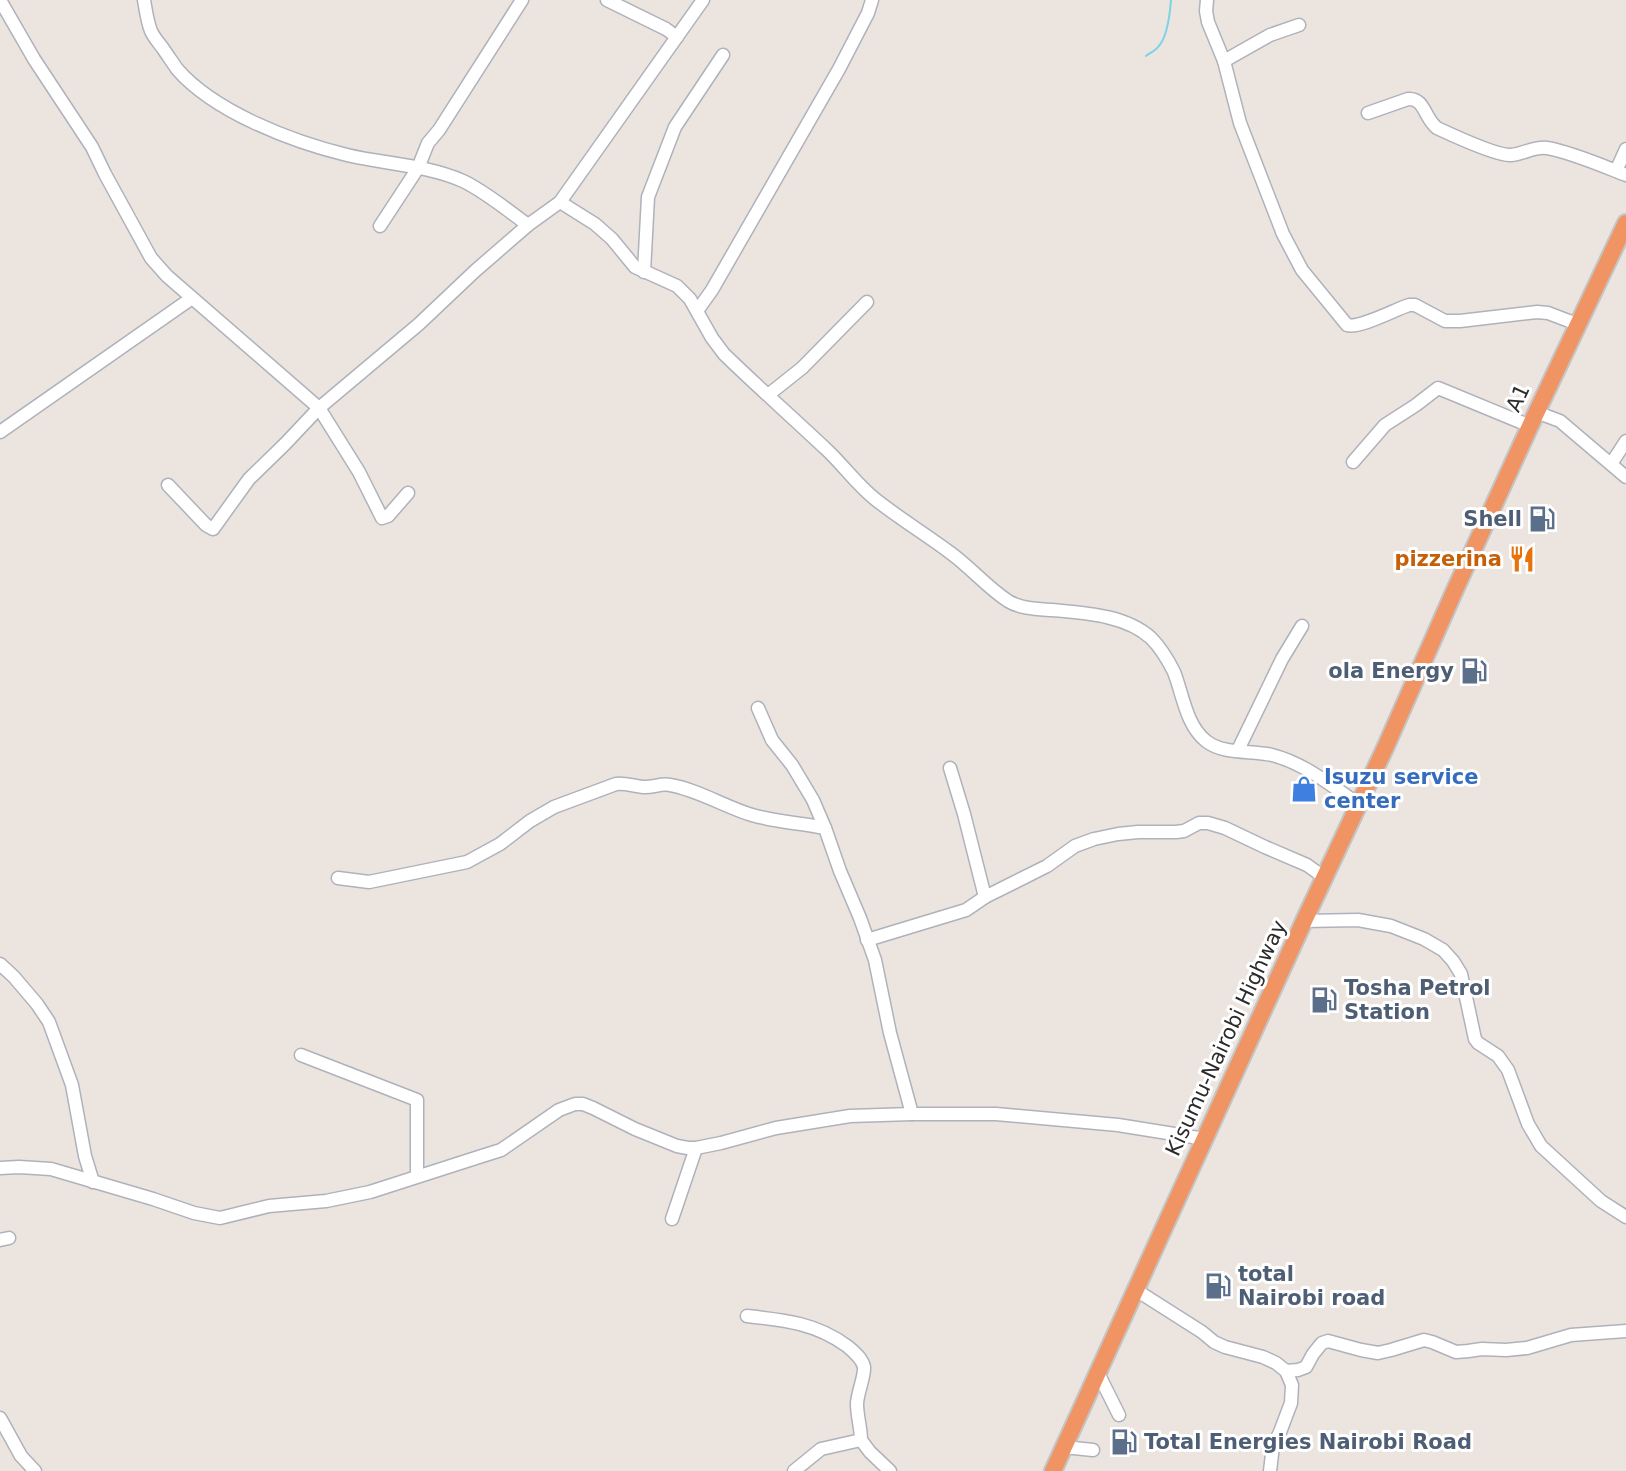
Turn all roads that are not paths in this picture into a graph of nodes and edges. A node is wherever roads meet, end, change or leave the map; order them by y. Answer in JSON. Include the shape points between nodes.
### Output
{"nodes":[{"id":1,"x":0,"y":0,"type":"edge"},
{"id":2,"x":144,"y":0,"type":"edge"},
{"id":3,"x":522,"y":0,"type":"edge"},
{"id":4,"x":607,"y":0,"type":"edge"},
{"id":5,"x":704,"y":0,"type":"edge"},
{"id":6,"x":872,"y":0,"type":"edge"},
{"id":7,"x":1207,"y":0,"type":"edge"},
{"id":8,"x":1299,"y":25,"type":"dead end"},
{"id":9,"x":677,"y":37,"type":"junction"},
{"id":10,"x":723,"y":55,"type":"dead end"},
{"id":11,"x":1224,"y":61,"type":"junction"},
{"id":12,"x":1368,"y":113,"type":"dead end"},
{"id":13,"x":1626,"y":149,"type":"edge"},
{"id":14,"x":418,"y":168,"type":"junction"},
{"id":15,"x":1621,"y":173,"type":"edge"},
{"id":16,"x":560,"y":202,"type":"junction"},
{"id":17,"x":1626,"y":223,"type":"edge"},
{"id":18,"x":528,"y":225,"type":"junction"},
{"id":19,"x":380,"y":226,"type":"dead end"},
{"id":20,"x":644,"y":272,"type":"junction"},
{"id":21,"x":192,"y":298,"type":"junction"},
{"id":22,"x":867,"y":302,"type":"dead end"},
{"id":23,"x":697,"y":311,"type":"junction"},
{"id":24,"x":1577,"y":324,"type":"junction"},
{"id":25,"x":768,"y":395,"type":"junction"},
{"id":26,"x":319,"y":408,"type":"junction"},
{"id":27,"x":1533,"y":419,"type":"junction"},
{"id":28,"x":0,"y":432,"type":"edge"},
{"id":29,"x":1626,"y":441,"type":"edge"},
{"id":30,"x":1353,"y":462,"type":"dead end"},
{"id":31,"x":1611,"y":464,"type":"junction"},
{"id":32,"x":1626,"y":477,"type":"edge"},
{"id":33,"x":168,"y":485,"type":"dead end"},
{"id":34,"x":408,"y":493,"type":"dead end"},
{"id":35,"x":1441,"y":624,"type":"joint"},
{"id":36,"x":1302,"y":626,"type":"dead end"},
{"id":37,"x":758,"y":708,"type":"dead end"},
{"id":38,"x":1238,"y":750,"type":"junction"},
{"id":39,"x":950,"y":768,"type":"dead end"},
{"id":40,"x":1358,"y":804,"type":"junction"},
{"id":41,"x":825,"y":828,"type":"junction"},
{"id":42,"x":338,"y":878,"type":"dead end"},
{"id":43,"x":1325,"y":878,"type":"junction"},
{"id":44,"x":985,"y":897,"type":"junction"},
{"id":45,"x":1304,"y":921,"type":"junction"},
{"id":46,"x":867,"y":940,"type":"junction"},
{"id":47,"x":0,"y":964,"type":"edge"},
{"id":48,"x":301,"y":1055,"type":"dead end"},
{"id":49,"x":912,"y":1114,"type":"junction"},
{"id":50,"x":1205,"y":1139,"type":"junction"},
{"id":51,"x":696,"y":1148,"type":"junction"},
{"id":52,"x":0,"y":1168,"type":"edge"},
{"id":53,"x":417,"y":1176,"type":"junction"},
{"id":54,"x":93,"y":1182,"type":"junction"},
{"id":55,"x":1626,"y":1217,"type":"edge"},
{"id":56,"x":672,"y":1219,"type":"dead end"},
{"id":57,"x":1136,"y":1290,"type":"junction"},
{"id":58,"x":747,"y":1316,"type":"dead end"},
{"id":59,"x":1626,"y":1331,"type":"edge"},
{"id":60,"x":1286,"y":1371,"type":"junction"},
{"id":61,"x":1098,"y":1373,"type":"junction"},
{"id":62,"x":1119,"y":1415,"type":"dead end"},
{"id":63,"x":0,"y":1418,"type":"edge"},
{"id":64,"x":861,"y":1440,"type":"junction"},
{"id":65,"x":1064,"y":1447,"type":"junction"},
{"id":66,"x":1093,"y":1450,"type":"dead end"},
{"id":67,"x":35,"y":1471,"type":"edge"},
{"id":68,"x":794,"y":1471,"type":"edge"},
{"id":69,"x":890,"y":1471,"type":"edge"},
{"id":70,"x":1053,"y":1471,"type":"edge"},
{"id":71,"x":1270,"y":1471,"type":"edge"}],
"edges":[{"from":1,"to":21,"type":"street","via":[[92,147],[151,258]]},
{"from":2,"to":14,"type":"street","via":[[152,32],[178,70],[240,117],[347,155]]},
{"from":3,"to":14,"type":"street","via":[[428,143]]},
{"from":4,"to":9,"type":"street"},
{"from":5,"to":9,"type":"street"},
{"from":6,"to":23,"type":"street","via":[[839,69]]},
{"from":7,"to":11,"type":"street","via":[[1208,22]]},
{"from":8,"to":11,"type":"street","via":[[1270,35]]},
{"from":9,"to":16,"type":"street"},
{"from":10,"to":20,"type":"street","via":[[675,127],[648,197]]},
{"from":11,"to":24,"type":"street","via":[[1240,123],[1283,234],[1302,270],[1347,325],[1361,325],[1408,305],[1445,321],[1537,312]]},
{"from":12,"to":15,"type":"street","via":[[1414,99],[1437,128],[1494,152],[1512,155],[1549,148]]},
{"from":13,"to":15,"type":"street"},
{"from":14,"to":18,"type":"street","via":[[463,181]]},
{"from":14,"to":19,"type":"street"},
{"from":16,"to":18,"type":"street"},
{"from":16,"to":20,"type":"street","via":[[595,224]]},
{"from":17,"to":24,"type":"highway","name":"A1","number":"A1"},
{"from":18,"to":26,"type":"street"},
{"from":20,"to":23,"type":"street","via":[[677,286]]},
{"from":21,"to":26,"type":"street"},
{"from":21,"to":28,"type":"street"},
{"from":22,"to":25,"type":"street","via":[[802,368]]},
{"from":23,"to":25,"type":"street","via":[[724,354]]},
{"from":24,"to":27,"type":"highway","name":"A1","number":"A1"},
{"from":25,"to":38,"type":"street","via":[[875,499],[1010,602],[1114,620],[1131,625],[1150,638],[1173,672],[1198,733],[1215,747]]},
{"from":26,"to":33,"type":"street","via":[[249,479],[213,529]]},
{"from":26,"to":34,"type":"street","via":[[382,518]]},
{"from":27,"to":30,"type":"street","via":[[1438,388],[1386,425]]},
{"from":27,"to":31,"type":"street","via":[[1560,421]]},
{"from":27,"to":35,"type":"highway","name":"A1","number":"A1"},
{"from":29,"to":31,"type":"street"},
{"from":31,"to":32,"type":"street"},
{"from":35,"to":40,"type":"highway","name":"Kisumu-Nairobi Highway","number":"A1"},
{"from":36,"to":38,"type":"street"},
{"from":37,"to":41,"type":"street","via":[[772,740],[792,765]]},
{"from":38,"to":40,"type":"street","via":[[1273,755],[1295,764]]},
{"from":39,"to":44,"type":"street"},
{"from":40,"to":43,"type":"highway","name":"Kisumu-Nairobi Highway","number":"A1"},
{"from":41,"to":42,"type":"street","via":[[751,815],[671,785],[642,787],[624,783],[554,807],[467,862],[369,882]]},
{"from":41,"to":46,"type":"street"},
{"from":43,"to":44,"type":"street","via":[[1307,865],[1225,828],[1199,823],[1184,831],[1138,832],[1094,839]]},
{"from":43,"to":45,"type":"highway","name":"Kisumu-Nairobi Highway","number":"A1"},
{"from":44,"to":46,"type":"street","via":[[966,910]]},
{"from":45,"to":50,"type":"highway","name":"Kisumu-Nairobi Highway","number":"A1"},
{"from":45,"to":55,"type":"street","via":[[1358,920],[1391,926],[1443,950],[1461,974],[1475,1039],[1498,1056],[1508,1070],[1528,1124],[1541,1146],[1601,1201]]},
{"from":46,"to":49,"type":"street"},
{"from":47,"to":54,"type":"street","via":[[49,1022],[72,1085]]},
{"from":48,"to":53,"type":"street","via":[[417,1100]]},
{"from":49,"to":50,"type":"street","via":[[996,1114],[1118,1125]]},
{"from":49,"to":51,"type":"street","via":[[839,1118],[776,1128]]},
{"from":50,"to":57,"type":"highway","name":"Kisumu-Nairobi Highway","number":"A1"},
{"from":51,"to":53,"type":"street","via":[[677,1146],[593,1108],[575,1104],[559,1110],[501,1150]]},
{"from":51,"to":56,"type":"street"},
{"from":52,"to":54,"type":"street","via":[[51,1169]]},
{"from":53,"to":54,"type":"street","via":[[370,1192],[269,1206],[220,1218]]},
{"from":57,"to":60,"type":"street","via":[[1214,1342],[1263,1357]]},
{"from":57,"to":61,"type":"highway","name":"Kisumu-Nairobi Highway","number":"A1"},
{"from":58,"to":64,"type":"street","via":[[789,1320],[815,1328],[857,1354],[864,1367],[857,1404]]},
{"from":59,"to":60,"type":"street","via":[[1571,1335],[1527,1348],[1468,1352],[1456,1352],[1424,1340],[1378,1353],[1328,1341],[1313,1354],[1306,1368]]},
{"from":60,"to":71,"type":"street","via":[[1292,1385],[1291,1403],[1273,1446]]},
{"from":61,"to":62,"type":"street"},
{"from":61,"to":65,"type":"highway","name":"Kisumu-Nairobi Highway","number":"A1"},
{"from":63,"to":67,"type":"street","via":[[21,1456]]},
{"from":64,"to":68,"type":"street","via":[[821,1449]]},
{"from":64,"to":69,"type":"street"},
{"from":65,"to":66,"type":"street"},
{"from":65,"to":70,"type":"highway","name":"Kisumu-Nairobi Highway","number":"A1"}]}
